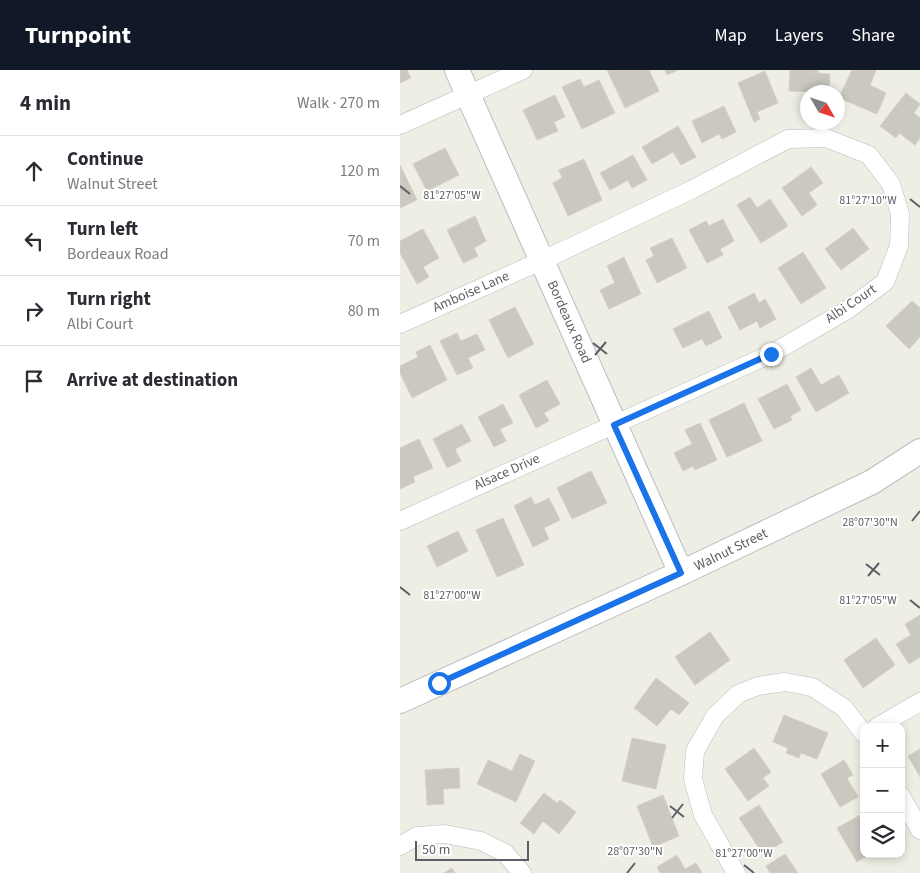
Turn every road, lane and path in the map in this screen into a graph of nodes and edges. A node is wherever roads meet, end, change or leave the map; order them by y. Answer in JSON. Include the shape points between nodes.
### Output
{"nodes":[{"id":1,"x":457,"y":70,"type":"edge"},
{"id":2,"x":522,"y":70,"type":"edge"},
{"id":3,"x":468,"y":95,"type":"junction"},
{"id":4,"x":400,"y":125,"type":"edge"},
{"id":5,"x":543,"y":260,"type":"junction"},
{"id":6,"x":400,"y":324,"type":"edge"},
{"id":7,"x":614,"y":425,"type":"junction"},
{"id":8,"x":920,"y":451,"type":"edge"},
{"id":9,"x":400,"y":521,"type":"edge"},
{"id":10,"x":681,"y":573,"type":"junction"},
{"id":11,"x":400,"y":701,"type":"edge"},
{"id":12,"x":920,"y":702,"type":"edge"},
{"id":13,"x":884,"y":723,"type":"edge"},
{"id":14,"x":860,"y":729,"type":"edge"},
{"id":15,"x":905,"y":803,"type":"edge"},
{"id":16,"x":920,"y":830,"type":"edge"},
{"id":17,"x":400,"y":846,"type":"edge"},
{"id":18,"x":522,"y":873,"type":"edge"},
{"id":19,"x":736,"y":873,"type":"edge"}],
"edges":[{"from":1,"to":3,"type":"street","name":"Bordeaux Road"},
{"from":2,"to":3,"type":"street"},
{"from":3,"to":4,"type":"street"},
{"from":3,"to":5,"type":"street","name":"Bordeaux Road"},
{"from":5,"to":6,"type":"street","name":"Amboise Lane"},
{"from":5,"to":7,"type":"street","name":"Bordeaux Road"},
{"from":5,"to":7,"type":"street","name":"Albi Court","via":[[691,190],[788,139],[826,138],[869,155],[890,184],[900,214],[899,246],[885,282],[847,310],[771,354]]},
{"from":7,"to":9,"type":"street","name":"Alsace Drive"},
{"from":7,"to":10,"type":"street","name":"Bordeaux Road"},
{"from":8,"to":10,"type":"street","name":"Walnut Street","via":[[872,482]]},
{"from":10,"to":11,"type":"street","name":"Walnut Street"},
{"from":12,"to":13,"type":"street"},
{"from":14,"to":19,"type":"street","via":[[844,708],[812,687],[785,682],[758,686],[738,694],[715,716],[695,751],[693,779],[703,815]]},
{"from":15,"to":16,"type":"street"},
{"from":17,"to":18,"type":"street","via":[[417,836],[445,834],[481,841],[505,854]]}]}
